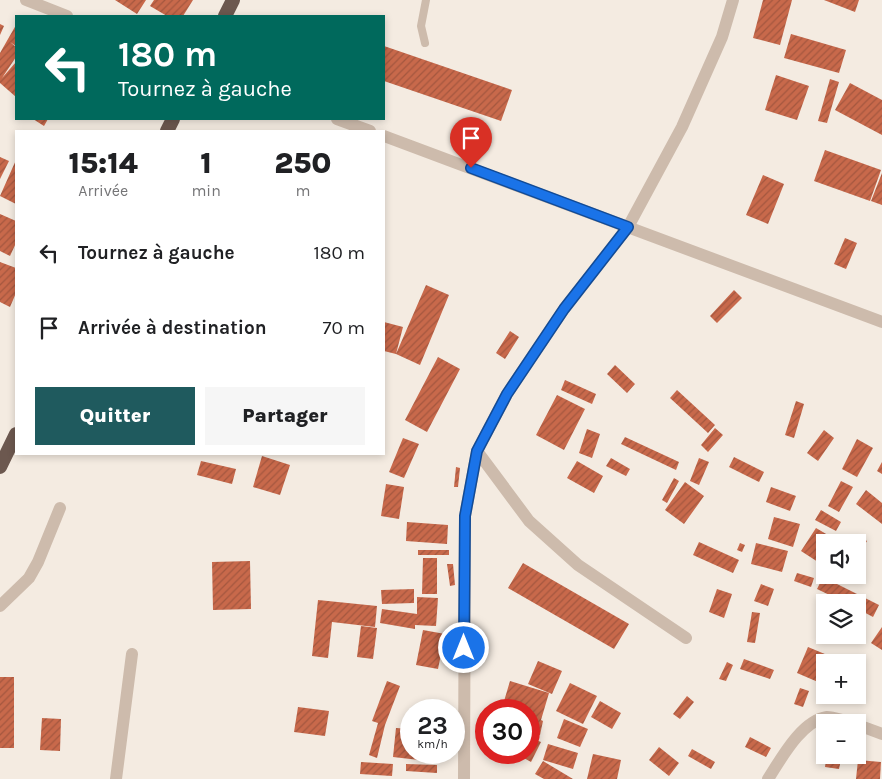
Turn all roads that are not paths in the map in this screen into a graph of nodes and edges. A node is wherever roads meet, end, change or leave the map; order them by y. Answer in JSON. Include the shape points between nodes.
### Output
{"nodes":[{"id":1,"x":26,"y":0,"type":"edge"},
{"id":2,"x":233,"y":0,"type":"edge"},
{"id":3,"x":426,"y":0,"type":"edge"},
{"id":4,"x":734,"y":0,"type":"edge"},
{"id":5,"x":65,"y":15,"type":"edge"},
{"id":6,"x":225,"y":15,"type":"edge"},
{"id":7,"x":424,"y":43,"type":"dead end"},
{"id":8,"x":340,"y":120,"type":"edge"},
{"id":9,"x":367,"y":130,"type":"edge"},
{"id":10,"x":385,"y":136,"type":"edge"},
{"id":11,"x":628,"y":227,"type":"junction"},
{"id":12,"x":882,"y":322,"type":"edge"},
{"id":13,"x":15,"y":436,"type":"edge"},
{"id":14,"x":477,"y":451,"type":"junction"},
{"id":15,"x":0,"y":467,"type":"edge"},
{"id":16,"x":60,"y":508,"type":"dead end"},
{"id":17,"x":0,"y":606,"type":"edge"},
{"id":18,"x":686,"y":638,"type":"dead end"},
{"id":19,"x":132,"y":654,"type":"dead end"},
{"id":20,"x":816,"y":722,"type":"edge"},
{"id":21,"x":866,"y":728,"type":"edge"},
{"id":22,"x":882,"y":734,"type":"edge"},
{"id":23,"x":116,"y":779,"type":"edge"},
{"id":24,"x":464,"y":779,"type":"edge"},
{"id":25,"x":768,"y":779,"type":"edge"}],
"edges":[{"from":1,"to":5,"type":"street"},
{"from":2,"to":6,"type":"highway"},
{"from":3,"to":7,"type":"lane","via":[[421,26]]},
{"from":4,"to":11,"type":"street","via":[[722,38],[682,127]]},
{"from":8,"to":9,"type":"street"},
{"from":10,"to":11,"type":"street"},
{"from":11,"to":12,"type":"street"},
{"from":11,"to":14,"type":"street","via":[[564,309],[507,394]]},
{"from":13,"to":15,"type":"highway"},
{"from":14,"to":18,"type":"street","via":[[529,521],[571,559]]},
{"from":14,"to":24,"type":"street","via":[[465,516]]},
{"from":16,"to":17,"type":"street","via":[[29,578]]},
{"from":19,"to":23,"type":"street"},
{"from":20,"to":25,"type":"street","via":[[808,725],[788,748]]},
{"from":21,"to":22,"type":"street"}]}
